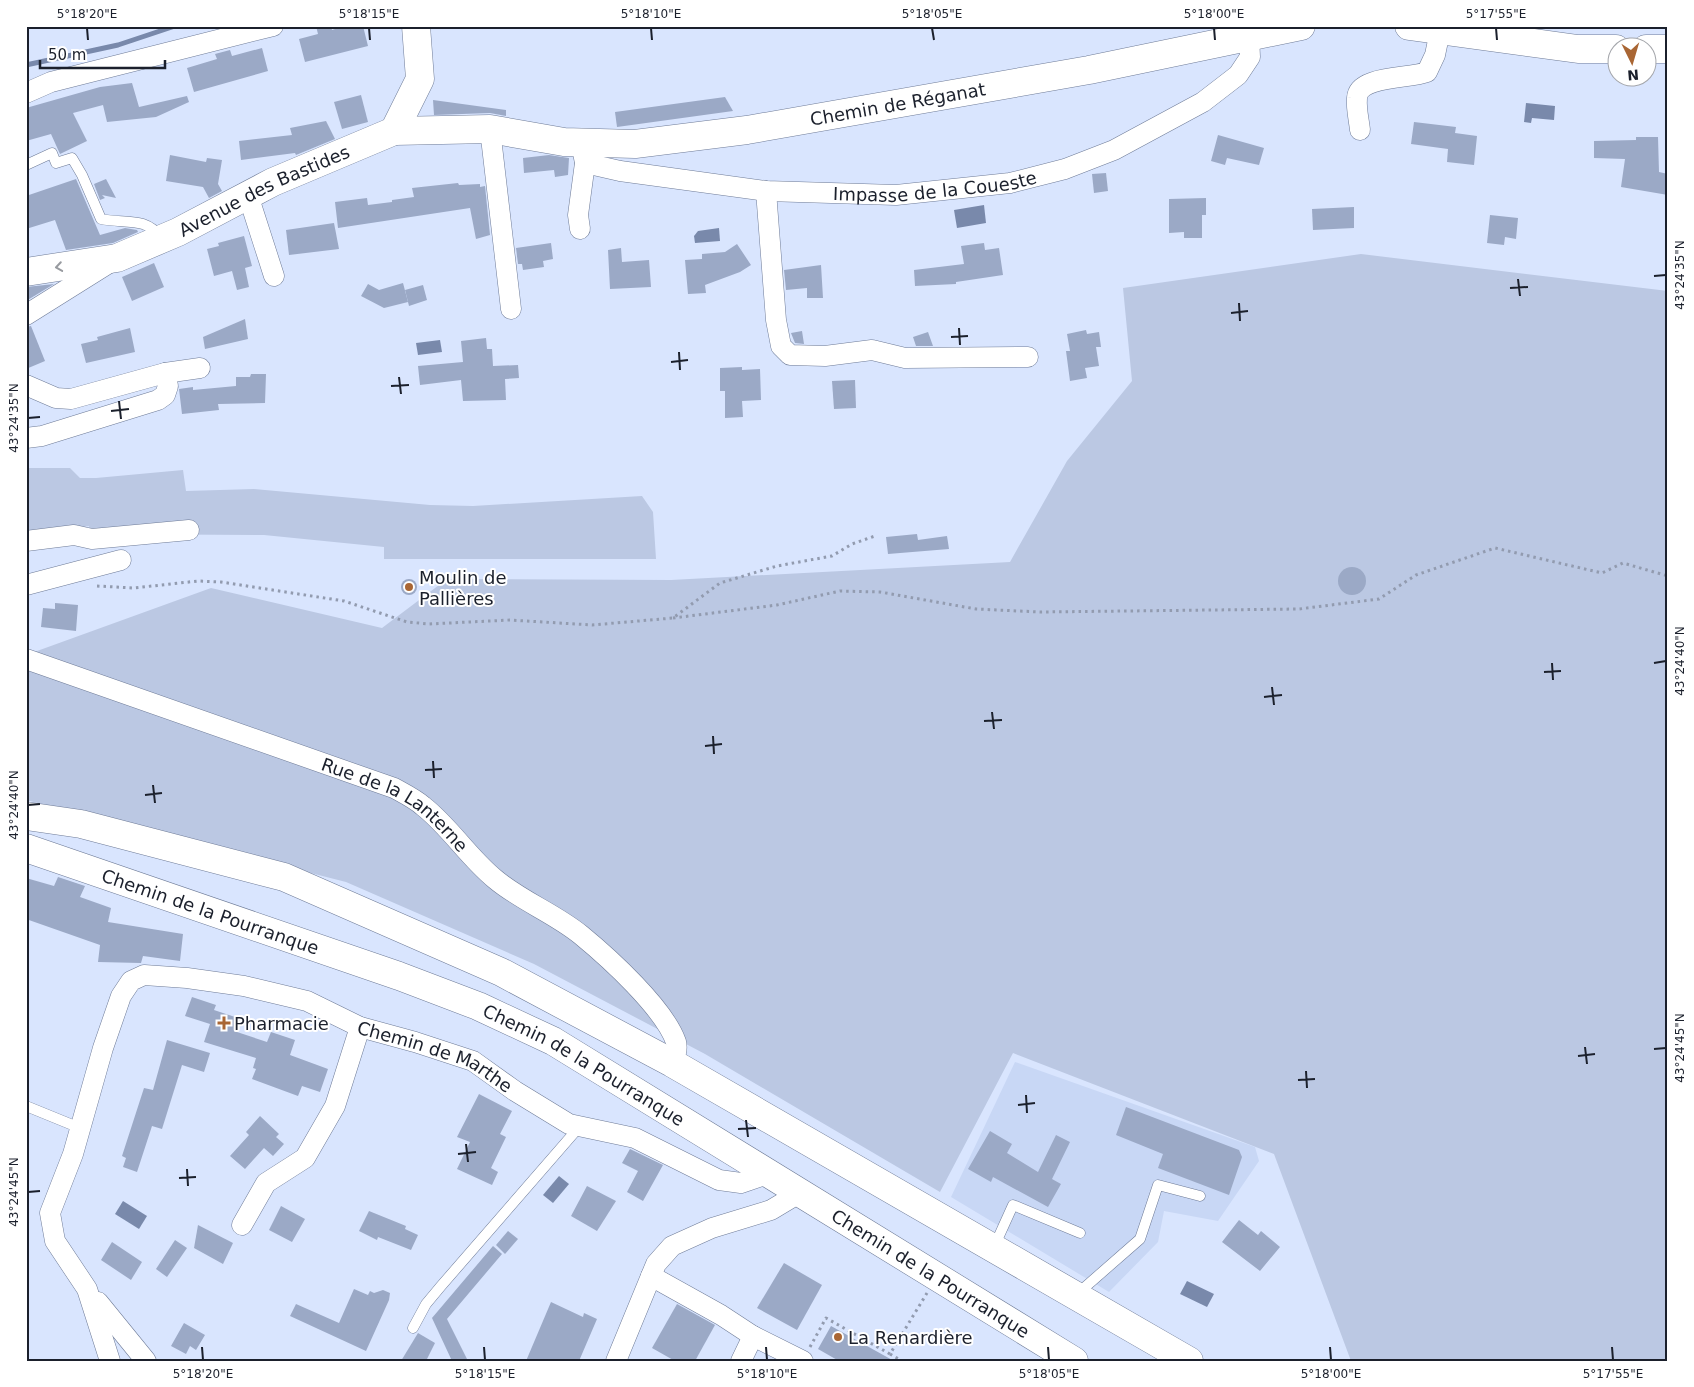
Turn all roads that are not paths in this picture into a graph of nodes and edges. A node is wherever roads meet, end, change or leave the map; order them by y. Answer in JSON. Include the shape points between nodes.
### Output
{"nodes":[{"id":1,"x":273,"y":26,"type":"edge"},
{"id":2,"x":416,"y":26,"type":"edge"},
{"id":3,"x":1302,"y":26,"type":"edge"},
{"id":4,"x":1409,"y":26,"type":"edge"},
{"id":5,"x":1440,"y":31,"type":"junction"},
{"id":6,"x":1249,"y":36,"type":"junction"},
{"id":7,"x":1606,"y":49,"type":"edge"},
{"id":8,"x":26,"y":93,"type":"edge"},
{"id":9,"x":490,"y":129,"type":"junction"},
{"id":10,"x":1360,"y":130,"type":"dead end"},
{"id":11,"x":394,"y":131,"type":"junction"},
{"id":12,"x":583,"y":152,"type":"junction"},
{"id":13,"x":26,"y":165,"type":"edge"},
{"id":14,"x":766,"y":192,"type":"junction"},
{"id":15,"x":248,"y":195,"type":"junction"},
{"id":16,"x":580,"y":230,"type":"dead end"},
{"id":17,"x":162,"y":238,"type":"junction"},
{"id":18,"x":116,"y":258,"type":"junction"},
{"id":19,"x":26,"y":272,"type":"edge"},
{"id":20,"x":274,"y":276,"type":"dead end"},
{"id":21,"x":511,"y":309,"type":"dead end"},
{"id":22,"x":26,"y":315,"type":"edge"},
{"id":23,"x":1028,"y":357,"type":"dead end"},
{"id":24,"x":200,"y":368,"type":"dead end"},
{"id":25,"x":165,"y":373,"type":"junction"},
{"id":26,"x":26,"y":385,"type":"edge"},
{"id":27,"x":26,"y":438,"type":"edge"},
{"id":28,"x":189,"y":530,"type":"dead end"},
{"id":29,"x":26,"y":542,"type":"edge"},
{"id":30,"x":121,"y":560,"type":"dead end"},
{"id":31,"x":26,"y":585,"type":"edge"},
{"id":32,"x":26,"y":659,"type":"edge"},
{"id":33,"x":26,"y":817,"type":"edge"},
{"id":34,"x":39,"y":852,"type":"edge"},
{"id":35,"x":345,"y":903,"type":"junction"},
{"id":36,"x":360,"y":1027,"type":"junction"},
{"id":37,"x":672,"y":1063,"type":"junction"},
{"id":38,"x":26,"y":1106,"type":"edge"},
{"id":39,"x":580,"y":1126,"type":"junction"},
{"id":40,"x":80,"y":1128,"type":"junction"},
{"id":41,"x":770,"y":1174,"type":"junction"},
{"id":42,"x":800,"y":1192,"type":"junction"},
{"id":43,"x":1200,"y":1196,"type":"dead end"},
{"id":44,"x":242,"y":1225,"type":"dead end"},
{"id":45,"x":1080,"y":1233,"type":"dead end"},
{"id":46,"x":993,"y":1249,"type":"junction"},
{"id":47,"x":651,"y":1276,"type":"junction"},
{"id":48,"x":87,"y":1289,"type":"junction"},
{"id":49,"x":1075,"y":1296,"type":"junction"},
{"id":50,"x":413,"y":1328,"type":"dead end"},
{"id":51,"x":753,"y":1336,"type":"junction"},
{"id":52,"x":110,"y":1361,"type":"edge"},
{"id":53,"x":146,"y":1361,"type":"edge"},
{"id":54,"x":616,"y":1361,"type":"edge"},
{"id":55,"x":741,"y":1361,"type":"edge"},
{"id":56,"x":803,"y":1361,"type":"edge"},
{"id":57,"x":1074,"y":1361,"type":"edge"},
{"id":58,"x":1188,"y":1361,"type":"edge"}],
"edges":[{"from":1,"to":8,"type":"street","via":[[51,82]]},
{"from":2,"to":11,"type":"street","via":[[420,80]]},
{"from":3,"to":6,"type":"street","name":"Chemin de Réganat"},
{"from":4,"to":5,"type":"street"},
{"from":5,"to":7,"type":"street","via":[[1578,49]]},
{"from":5,"to":10,"type":"street","via":[[1427,72],[1364,85],[1357,96]]},
{"from":6,"to":12,"type":"street","name":"Chemin de Réganat","via":[[1089,70],[747,130]]},
{"from":6,"to":14,"type":"street","name":"Impasse de la Coueste","via":[[1250,57],[1238,75],[1203,102],[1114,150],[1065,169],[1010,183],[896,196]]},
{"from":9,"to":11,"type":"street","name":"Chemin de Réganat"},
{"from":9,"to":12,"type":"street","name":"Chemin de Réganat","via":[[564,142]]},
{"from":9,"to":21,"type":"street"},
{"from":11,"to":15,"type":"street","name":"Avenue des Bastides"},
{"from":12,"to":14,"type":"street","name":"Impasse de la Coueste","via":[[620,171]]},
{"from":12,"to":16,"type":"street","via":[[578,215]]},
{"from":13,"to":17,"type":"lane","via":[[52,153],[56,163],[72,158],[101,219],[142,222],[155,228]]},
{"from":14,"to":23,"type":"street","via":[[776,320],[781,346],[790,355],[824,356],[872,350],[904,358]]},
{"from":15,"to":17,"type":"street","name":"Avenue des Bastides"},
{"from":15,"to":20,"type":"street"},
{"from":17,"to":18,"type":"street","name":"Avenue des Bastides"},
{"from":18,"to":19,"type":"street","name":"Avenue des Bastides","one_way":true},
{"from":18,"to":22,"type":"street"},
{"from":24,"to":25,"type":"street"},
{"from":25,"to":26,"type":"street","via":[[71,399],[56,398]]},
{"from":25,"to":27,"type":"street","via":[[168,386],[165,395],[158,400],[42,436]]},
{"from":28,"to":29,"type":"street","via":[[92,539],[74,535]]},
{"from":30,"to":31,"type":"street"},
{"from":32,"to":37,"type":"street","name":"Rue de la Lanterne","via":[[394,788],[422,805],[493,878],[580,934],[627,977],[663,1017],[676,1043],[677,1054]]},
{"from":33,"to":34,"type":"street","name":"Chemin de la Pourranque"},
{"from":34,"to":41,"type":"street","name":"Chemin de la Pourranque","via":[[478,1006],[553,1041]]},
{"from":35,"to":35,"type":"street","via":[[266,872],[81,824],[26,816],[185,863]]},
{"from":35,"to":37,"type":"street","via":[[501,972]]},
{"from":36,"to":39,"type":"street","name":"Chemin de Marthe","via":[[473,1061],[569,1124]]},
{"from":36,"to":40,"type":"street","name":"Chemin de Marthe","via":[[298,999],[244,986],[144,975],[131,981],[121,996]]},
{"from":36,"to":44,"type":"street","via":[[335,1106],[305,1158],[266,1183]]},
{"from":37,"to":46,"type":"street"},
{"from":38,"to":40,"type":"lane"},
{"from":39,"to":41,"type":"street","name":"Chemin de Marthe","via":[[635,1138],[720,1180],[742,1183]]},
{"from":39,"to":50,"type":"lane","via":[[426,1304]]},
{"from":40,"to":48,"type":"street","name":"Chemin de Marthe","via":[[50,1213],[55,1241]]},
{"from":41,"to":42,"type":"street","name":"Chemin de la Pourranque"},
{"from":42,"to":47,"type":"street","via":[[771,1210],[712,1228],[672,1246],[656,1264]]},
{"from":42,"to":57,"type":"street","name":"Chemin de la Pourranque"},
{"from":43,"to":49,"type":"lane","via":[[1158,1185],[1140,1239]]},
{"from":45,"to":46,"type":"lane","via":[[1013,1205]]},
{"from":46,"to":49,"type":"street"},
{"from":47,"to":51,"type":"street"},
{"from":47,"to":54,"type":"street"},
{"from":48,"to":52,"type":"street","name":"Chemin de Marthe"},
{"from":48,"to":53,"type":"street"},
{"from":49,"to":58,"type":"street"},
{"from":51,"to":55,"type":"street"},
{"from":51,"to":56,"type":"street"}]}
